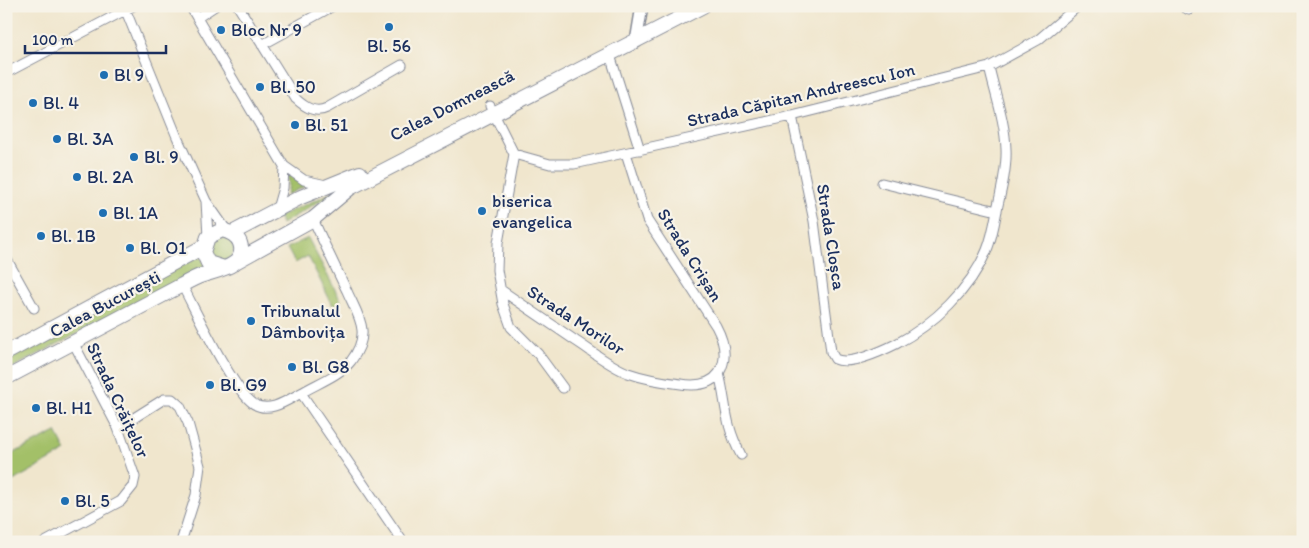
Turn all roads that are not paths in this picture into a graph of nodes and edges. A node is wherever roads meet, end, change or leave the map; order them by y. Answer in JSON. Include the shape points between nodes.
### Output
{"nodes":[{"id":1,"x":190,"y":6,"type":"edge"},
{"id":2,"x":215,"y":6,"type":"edge"},
{"id":3,"x":238,"y":6,"type":"edge"},
{"id":4,"x":333,"y":6,"type":"edge"},
{"id":5,"x":642,"y":6,"type":"edge"},
{"id":6,"x":687,"y":6,"type":"edge"},
{"id":7,"x":703,"y":6,"type":"edge"},
{"id":8,"x":1078,"y":6,"type":"edge"},
{"id":9,"x":127,"y":8,"type":"edge"},
{"id":10,"x":196,"y":18,"type":"junction"},
{"id":11,"x":636,"y":38,"type":"junction"},
{"id":12,"x":262,"y":45,"type":"junction"},
{"id":13,"x":610,"y":55,"type":"junction"},
{"id":14,"x":402,"y":65,"type":"dead end"},
{"id":15,"x":989,"y":67,"type":"junction"},
{"id":16,"x":6,"y":73,"type":"edge"},
{"id":17,"x":491,"y":110,"type":"junction"},
{"id":18,"x":792,"y":116,"type":"junction"},
{"id":19,"x":640,"y":150,"type":"junction"},
{"id":20,"x":626,"y":152,"type":"junction"},
{"id":21,"x":514,"y":154,"type":"junction"},
{"id":22,"x":284,"y":166,"type":"junction"},
{"id":23,"x":882,"y":183,"type":"dead end"},
{"id":24,"x":329,"y":186,"type":"junction"},
{"id":25,"x":206,"y":201,"type":"junction"},
{"id":26,"x":277,"y":208,"type":"junction"},
{"id":27,"x":997,"y":211,"type":"junction"},
{"id":28,"x":313,"y":219,"type":"junction"},
{"id":29,"x":230,"y":232,"type":"junction"},
{"id":30,"x":205,"y":242,"type":"junction"},
{"id":31,"x":6,"y":258,"type":"edge"},
{"id":32,"x":237,"y":261,"type":"junction"},
{"id":33,"x":224,"y":268,"type":"junction"},
{"id":34,"x":182,"y":285,"type":"junction"},
{"id":35,"x":501,"y":290,"type":"junction"},
{"id":36,"x":34,"y":308,"type":"dead end"},
{"id":37,"x":73,"y":342,"type":"junction"},
{"id":38,"x":6,"y":354,"type":"edge"},
{"id":39,"x":719,"y":373,"type":"junction"},
{"id":40,"x":6,"y":378,"type":"edge"},
{"id":41,"x":563,"y":388,"type":"dead end"},
{"id":42,"x":301,"y":393,"type":"junction"},
{"id":43,"x":118,"y":428,"type":"junction"},
{"id":44,"x":741,"y":455,"type":"dead end"},
{"id":45,"x":45,"y":542,"type":"edge"},
{"id":46,"x":182,"y":542,"type":"edge"},
{"id":47,"x":403,"y":542,"type":"edge"}],
"edges":[{"from":1,"to":10,"type":"street"},
{"from":2,"to":10,"type":"street"},
{"from":3,"to":12,"type":"street"},
{"from":4,"to":12,"type":"street"},
{"from":5,"to":11,"type":"street"},
{"from":6,"to":11,"type":"main road","name":"Calea Domnească"},
{"from":7,"to":11,"type":"main road","name":"Calea Domnească"},
{"from":8,"to":15,"type":"street","name":"Strada Căpitan Andreescu Ion","via":[[1038,40]]},
{"from":9,"to":16,"type":"street"},
{"from":9,"to":25,"type":"street","via":[[177,137]]},
{"from":10,"to":22,"type":"street"},
{"from":11,"to":13,"type":"main road","name":"Calea Domnească"},
{"from":11,"to":17,"type":"main road","name":"Calea Domnească"},
{"from":12,"to":14,"type":"street","via":[[296,98],[316,111],[327,108]]},
{"from":13,"to":17,"type":"main road","name":"Calea Domnească"},
{"from":13,"to":19,"type":"street"},
{"from":15,"to":18,"type":"street","name":"Strada Căpitan Andreescu Ion"},
{"from":15,"to":27,"type":"street","via":[[1006,151]]},
{"from":17,"to":21,"type":"street"},
{"from":17,"to":24,"type":"main road","name":"Calea Domnească"},
{"from":17,"to":28,"type":"main road","name":"Calea Domnească","via":[[350,188]]},
{"from":18,"to":19,"type":"street","name":"Strada Căpitan Andreescu Ion"},
{"from":18,"to":27,"type":"street","name":"Strada Cloșca","via":[[814,221],[831,352],[838,360],[886,349],[929,323],[953,301],[975,273],[987,249]]},
{"from":19,"to":20,"type":"street","name":"Strada Căpitan Andreescu Ion"},
{"from":20,"to":21,"type":"street","name":"Strada Căpitan Andreescu Ion","via":[[562,165]]},
{"from":20,"to":39,"type":"street","name":"Strada Crișan","via":[[648,220],[720,333],[724,352]]},
{"from":21,"to":35,"type":"street","via":[[498,243]]},
{"from":22,"to":24,"type":"street","via":[[304,180]]},
{"from":22,"to":26,"type":"street","via":[[283,188]]},
{"from":23,"to":27,"type":"street"},
{"from":24,"to":26,"type":"main road","name":"Calea Domnească"},
{"from":25,"to":29,"type":"street"},
{"from":25,"to":30,"type":"street"},
{"from":26,"to":29,"type":"main road","name":"Calea Domnească"},
{"from":28,"to":32,"type":"main road"},
{"from":28,"to":42,"type":"street","via":[[356,310],[362,335],[350,363]]},
{"from":29,"to":30,"type":"main road","via":[[217,231]]},
{"from":29,"to":32,"type":"main road","via":[[240,243]]},
{"from":30,"to":33,"type":"main road","via":[[203,252],[208,263]]},
{"from":30,"to":38,"type":"main road","name":"Calea București"},
{"from":31,"to":36,"type":"street"},
{"from":32,"to":33,"type":"main road"},
{"from":33,"to":34,"type":"main road","name":"Calea București"},
{"from":34,"to":37,"type":"main road","name":"Calea București"},
{"from":34,"to":42,"type":"street","via":[[242,393],[256,405],[270,408]]},
{"from":35,"to":39,"type":"street","name":"Strada Morilor","via":[[628,373],[661,382],[690,385],[713,380]]},
{"from":35,"to":41,"type":"street","via":[[512,328],[538,354]]},
{"from":37,"to":40,"type":"main road","name":"Calea București"},
{"from":37,"to":43,"type":"street","name":"Strada Crăițelor"},
{"from":39,"to":44,"type":"street","name":"Strada Crișan","via":[[725,414]]},
{"from":42,"to":47,"type":"street"},
{"from":43,"to":45,"type":"street","name":"Strada Crăițelor","via":[[135,477],[127,495]]},
{"from":43,"to":46,"type":"street","via":[[164,399],[172,399],[180,406],[200,466],[196,495]]}]}
